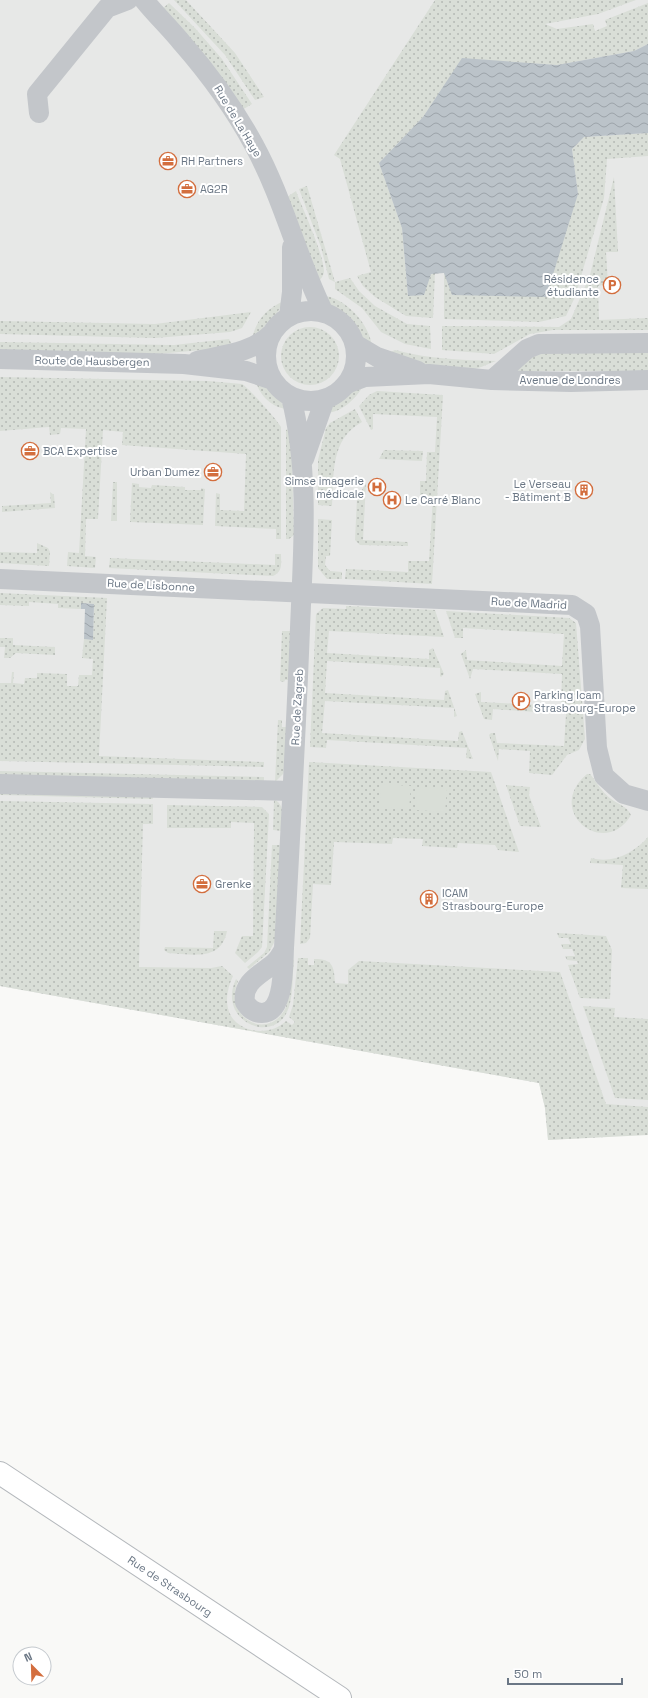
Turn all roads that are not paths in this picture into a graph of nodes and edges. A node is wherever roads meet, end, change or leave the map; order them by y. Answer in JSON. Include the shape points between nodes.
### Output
{"nodes":[{"id":1,"x":128,"y":0,"type":"edge"},
{"id":2,"x":144,"y":0,"type":"edge"},
{"id":3,"x":39,"y":113,"type":"dead end"},
{"id":4,"x":292,"y":237,"type":"junction"},
{"id":5,"x":324,"y":312,"type":"junction"},
{"id":6,"x":289,"y":316,"type":"junction"},
{"id":7,"x":271,"y":334,"type":"junction"},
{"id":8,"x":648,"y":343,"type":"edge"},
{"id":9,"x":355,"y":344,"type":"junction"},
{"id":10,"x":0,"y":359,"type":"edge"},
{"id":11,"x":184,"y":364,"type":"junction"},
{"id":12,"x":429,"y":374,"type":"junction"},
{"id":13,"x":273,"y":380,"type":"junction"},
{"id":14,"x":492,"y":380,"type":"junction"},
{"id":15,"x":648,"y":380,"type":"edge"},
{"id":16,"x":344,"y":387,"type":"junction"},
{"id":17,"x":291,"y":397,"type":"junction"},
{"id":18,"x":325,"y":399,"type":"junction"},
{"id":19,"x":302,"y":464,"type":"junction"},
{"id":20,"x":0,"y":578,"type":"edge"},
{"id":21,"x":302,"y":592,"type":"junction"},
{"id":22,"x":0,"y":784,"type":"edge"},
{"id":23,"x":292,"y":791,"type":"junction"},
{"id":24,"x":648,"y":801,"type":"edge"},
{"id":25,"x":284,"y":949,"type":"dead end"},
{"id":26,"x":0,"y":1473,"type":"edge"},
{"id":27,"x":340,"y":1698,"type":"edge"}],
"edges":[{"from":1,"to":3,"type":"street","via":[[107,8],[37,94]]},
{"from":2,"to":4,"type":"street","name":"Rue de La Haye","via":[[224,94],[278,193]]},
{"from":4,"to":5,"type":"street","name":"Rue de La Haye","via":[[312,289]]},
{"from":4,"to":6,"type":"street","name":"Rue de La Haye","via":[[292,292]]},
{"from":5,"to":6,"type":"street","via":[[312,310]]},
{"from":5,"to":9,"type":"street","via":[[348,330]]},
{"from":6,"to":7,"type":"street"},
{"from":7,"to":11,"type":"street","name":"Route de Hausbergen","via":[[258,345]]},
{"from":7,"to":13,"type":"street","via":[[266,360]]},
{"from":8,"to":14,"type":"street","name":"Avenue de Londres","via":[[539,344],[527,349]]},
{"from":9,"to":12,"type":"street","name":"Avenue de Londres","via":[[377,357]]},
{"from":9,"to":16,"type":"street","via":[[355,368]]},
{"from":10,"to":11,"type":"street","name":"Route de Hausbergen"},
{"from":11,"to":13,"type":"street","name":"Route de Hausbergen","via":[[246,370]]},
{"from":12,"to":14,"type":"street","name":"Avenue de Londres"},
{"from":12,"to":16,"type":"street","name":"Avenue de Londres","via":[[365,377]]},
{"from":13,"to":17,"type":"street","via":[[278,388]]},
{"from":14,"to":15,"type":"street","name":"Avenue de Londres"},
{"from":16,"to":18,"type":"street"},
{"from":17,"to":18,"type":"street","via":[[314,401]]},
{"from":17,"to":19,"type":"street","name":"Rue de Zagreb","via":[[297,420]]},
{"from":18,"to":19,"type":"street","name":"Rue de Zagreb"},
{"from":19,"to":21,"type":"street","name":"Rue de Zagreb"},
{"from":20,"to":21,"type":"street","name":"Rue de Lisbonne"},
{"from":21,"to":23,"type":"street","name":"Rue de Zagreb"},
{"from":21,"to":24,"type":"street","name":"Rue de Madrid","via":[[577,607],[586,614],[590,626],[597,748],[604,776],[624,794]]},
{"from":22,"to":23,"type":"street"},
{"from":23,"to":25,"type":"street","name":"Rue de Zagreb"},
{"from":26,"to":27,"type":"main road","name":"Rue de Strasbourg"}]}
